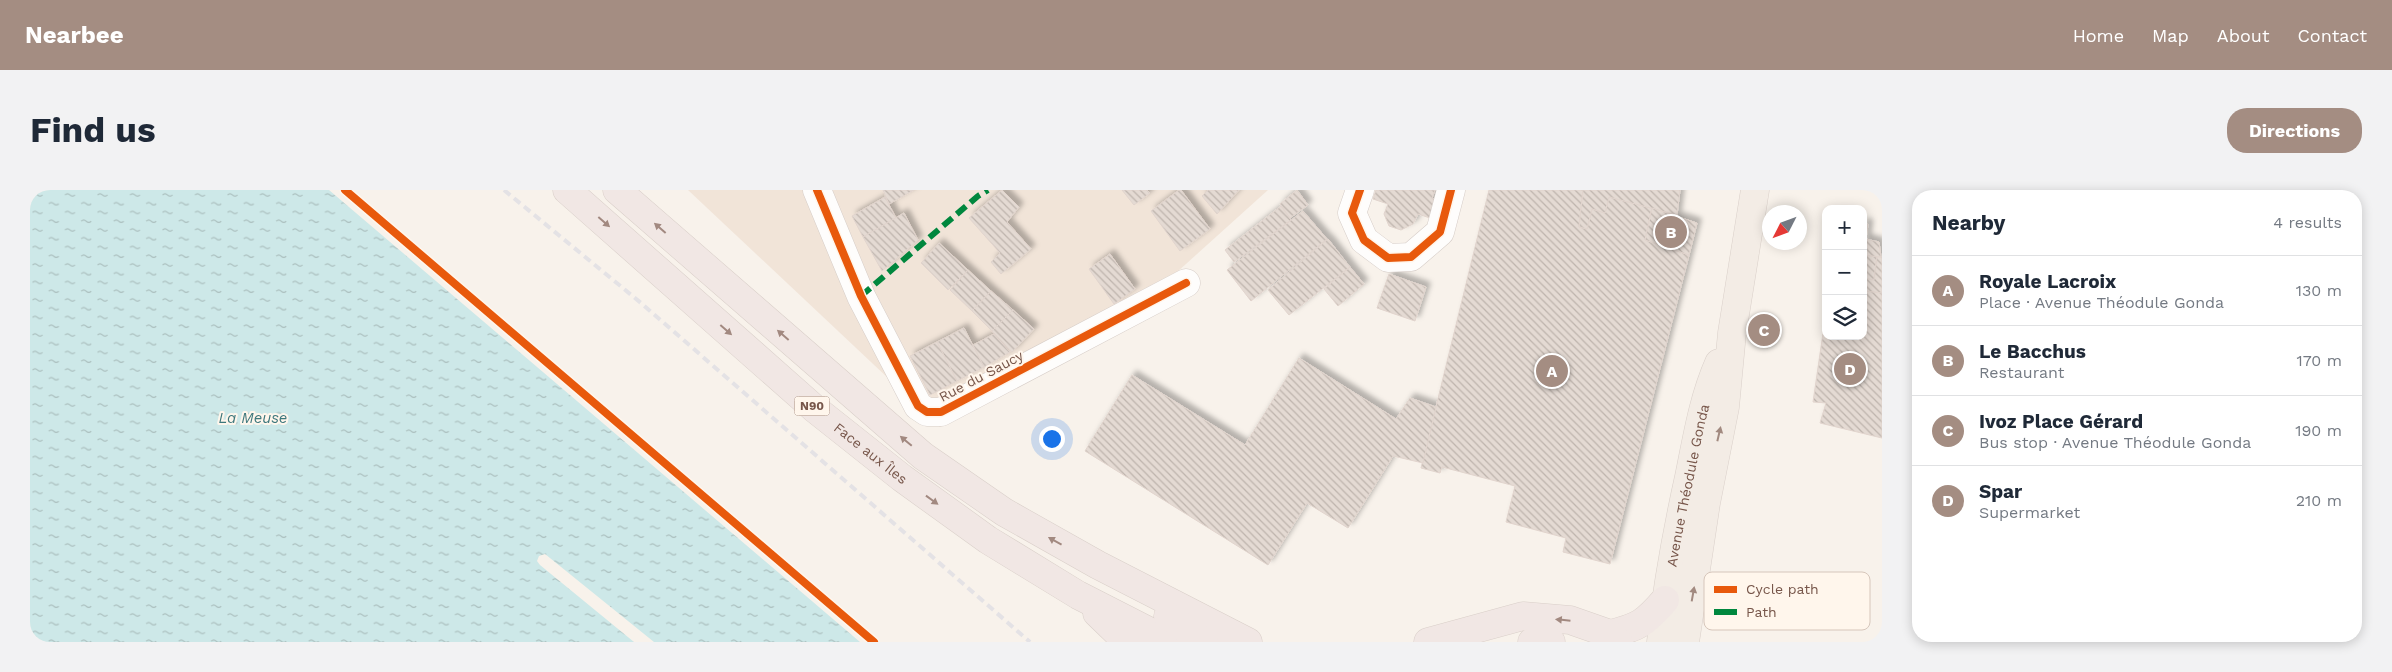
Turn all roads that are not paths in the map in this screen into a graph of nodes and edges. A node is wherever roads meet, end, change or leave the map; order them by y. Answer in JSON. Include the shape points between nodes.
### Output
{"nodes":[{"id":1,"x":567,"y":190,"type":"edge"},
{"id":2,"x":617,"y":190,"type":"edge"},
{"id":3,"x":817,"y":190,"type":"edge"},
{"id":4,"x":1360,"y":190,"type":"edge"},
{"id":5,"x":1451,"y":190,"type":"edge"},
{"id":6,"x":1755,"y":190,"type":"edge"},
{"id":7,"x":1186,"y":284,"type":"dead end"},
{"id":8,"x":1732,"y":333,"type":"junction"},
{"id":9,"x":1098,"y":565,"type":"junction"},
{"id":10,"x":1078,"y":595,"type":"junction"},
{"id":11,"x":1666,"y":600,"type":"junction"},
{"id":12,"x":1614,"y":638,"type":"edge"},
{"id":13,"x":1127,"y":642,"type":"edge"},
{"id":14,"x":1170,"y":642,"type":"edge"},
{"id":15,"x":1204,"y":642,"type":"edge"},
{"id":16,"x":1248,"y":642,"type":"edge"},
{"id":17,"x":1428,"y":642,"type":"edge"},
{"id":18,"x":1532,"y":642,"type":"edge"},
{"id":19,"x":1551,"y":642,"type":"edge"},
{"id":20,"x":1661,"y":642,"type":"edge"},
{"id":21,"x":1685,"y":642,"type":"edge"}],
"edges":[{"from":1,"to":10,"type":"highway","name":"Face aux Îles","number":"N90","one_way":true,"via":[[815,409],[902,478],[988,540]]},
{"from":9,"to":2,"type":"highway","number":"N90","one_way":true,"via":[[1004,512],[923,456]]},
{"from":3,"to":7,"type":"street","name":"Rue du Saucy","via":[[862,296],[918,406],[927,412],[941,412]]},
{"from":4,"to":5,"type":"street","via":[[1352,212],[1364,240],[1388,258],[1411,257],[1440,232]]},
{"from":6,"to":8,"type":"main road","name":"Avenue Théodule Gonda"},
{"from":8,"to":11,"type":"main road","name":"Avenue Théodule Gonda","via":[[1711,382],[1696,438]]},
{"from":21,"to":8,"type":"main road","name":"Avenue Théodule Gonda","one_way":true,"via":[[1706,503],[1725,407]]},
{"from":9,"to":15,"type":"highway","number":"N90"},
{"from":9,"to":16,"type":"highway"},
{"from":10,"to":13,"type":"highway"},
{"from":10,"to":14,"type":"highway","number":"N90"},
{"from":11,"to":12,"type":"highway","via":[[1649,618]]},
{"from":11,"to":20,"type":"main road","name":"Avenue Théodule Gonda"},
{"from":12,"to":17,"type":"highway","one_way":true,"via":[[1570,620],[1523,616]]},
{"from":18,"to":19,"type":"highway"}]}
